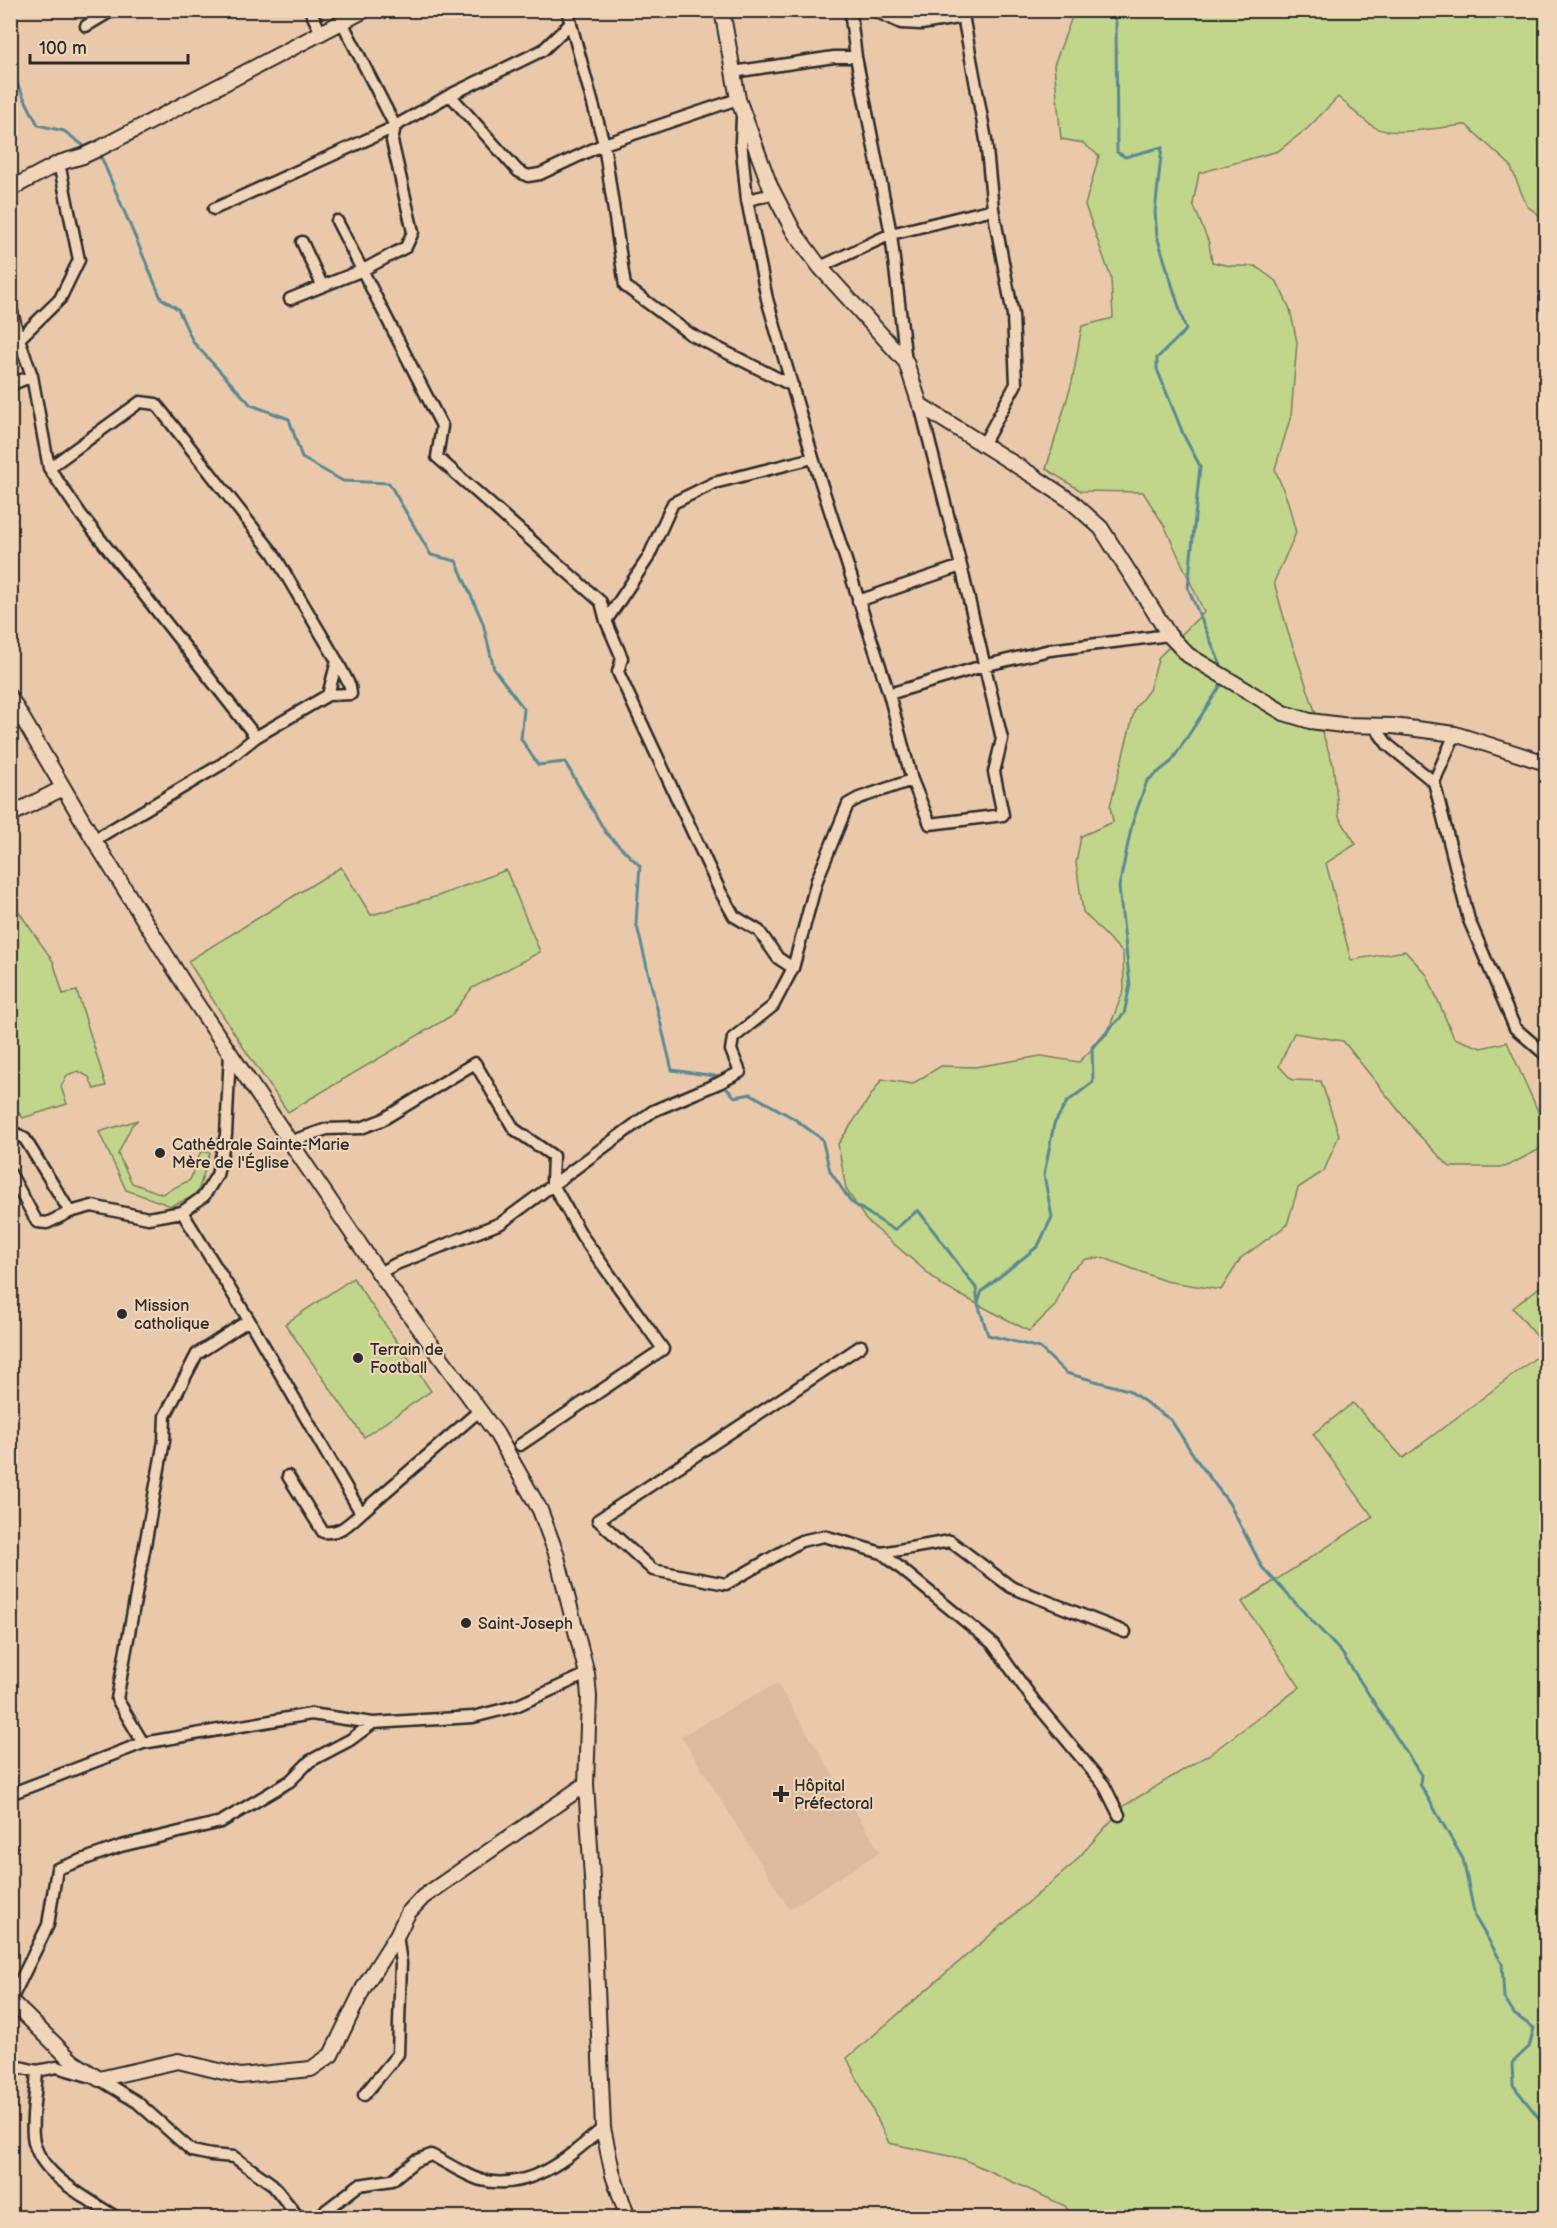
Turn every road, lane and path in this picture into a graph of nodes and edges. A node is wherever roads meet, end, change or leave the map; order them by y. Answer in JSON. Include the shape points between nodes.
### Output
{"nodes":[{"id":1,"x":113,"y":10,"type":"edge"},
{"id":2,"x":310,"y":10,"type":"edge"},
{"id":3,"x":365,"y":10,"type":"edge"},
{"id":4,"x":567,"y":10,"type":"edge"},
{"id":5,"x":722,"y":10,"type":"edge"},
{"id":6,"x":850,"y":10,"type":"edge"},
{"id":7,"x":873,"y":10,"type":"edge"},
{"id":8,"x":963,"y":14,"type":"edge"},
{"id":9,"x":342,"y":22,"type":"junction"},
{"id":10,"x":571,"y":23,"type":"junction"},
{"id":11,"x":86,"y":26,"type":"dead end"},
{"id":12,"x":321,"y":33,"type":"junction"},
{"id":13,"x":856,"y":57,"type":"junction"},
{"id":14,"x":733,"y":72,"type":"junction"},
{"id":15,"x":450,"y":95,"type":"junction"},
{"id":16,"x":738,"y":99,"type":"junction"},
{"id":17,"x":742,"y":115,"type":"junction"},
{"id":18,"x":395,"y":126,"type":"junction"},
{"id":19,"x":604,"y":144,"type":"junction"},
{"id":20,"x":59,"y":163,"type":"junction"},
{"id":21,"x":10,"y":189,"type":"edge"},
{"id":22,"x":774,"y":194,"type":"junction"},
{"id":23,"x":747,"y":200,"type":"junction"},
{"id":24,"x":214,"y":208,"type":"dead end"},
{"id":25,"x":993,"y":209,"type":"junction"},
{"id":26,"x":337,"y":221,"type":"dead end"},
{"id":27,"x":891,"y":234,"type":"junction"},
{"id":28,"x":302,"y":242,"type":"dead end"},
{"id":29,"x":820,"y":267,"type":"junction"},
{"id":30,"x":363,"y":270,"type":"junction"},
{"id":31,"x":322,"y":285,"type":"junction"},
{"id":32,"x":290,"y":299,"type":"dead end"},
{"id":33,"x":10,"y":304,"type":"edge"},
{"id":34,"x":19,"y":339,"type":"junction"},
{"id":35,"x":906,"y":362,"type":"junction"},
{"id":36,"x":32,"y":376,"type":"junction"},
{"id":37,"x":10,"y":385,"type":"edge"},
{"id":38,"x":794,"y":386,"type":"junction"},
{"id":39,"x":920,"y":405,"type":"junction"},
{"id":40,"x":982,"y":445,"type":"junction"},
{"id":41,"x":813,"y":458,"type":"junction"},
{"id":42,"x":49,"y":468,"type":"junction"},
{"id":43,"x":961,"y":566,"type":"junction"},
{"id":44,"x":858,"y":601,"type":"junction"},
{"id":45,"x":606,"y":621,"type":"junction"},
{"id":46,"x":1169,"y":635,"type":"junction"},
{"id":47,"x":338,"y":661,"type":"junction"},
{"id":48,"x":983,"y":666,"type":"junction"},
{"id":49,"x":889,"y":694,"type":"junction"},
{"id":50,"x":328,"y":695,"type":"junction"},
{"id":51,"x":10,"y":697,"type":"edge"},
{"id":52,"x":1374,"y":726,"type":"junction"},
{"id":53,"x":1455,"y":734,"type":"junction"},
{"id":54,"x":256,"y":737,"type":"junction"},
{"id":55,"x":1546,"y":763,"type":"edge"},
{"id":56,"x":912,"y":780,"type":"junction"},
{"id":57,"x":1434,"y":782,"type":"junction"},
{"id":58,"x":63,"y":788,"type":"junction"},
{"id":59,"x":10,"y":815,"type":"edge"},
{"id":60,"x":94,"y":840,"type":"junction"},
{"id":61,"x":793,"y":968,"type":"junction"},
{"id":62,"x":230,"y":1053,"type":"junction"},
{"id":63,"x":1546,"y":1055,"type":"edge"},
{"id":64,"x":10,"y":1132,"type":"edge"},
{"id":65,"x":289,"y":1142,"type":"junction"},
{"id":66,"x":10,"y":1173,"type":"edge"},
{"id":67,"x":552,"y":1184,"type":"junction"},
{"id":68,"x":70,"y":1212,"type":"junction"},
{"id":69,"x":182,"y":1212,"type":"junction"},
{"id":70,"x":379,"y":1273,"type":"junction"},
{"id":71,"x":249,"y":1320,"type":"junction"},
{"id":72,"x":861,"y":1346,"type":"dead end"},
{"id":73,"x":479,"y":1411,"type":"junction"},
{"id":74,"x":520,"y":1445,"type":"dead end"},
{"id":75,"x":288,"y":1476,"type":"dead end"},
{"id":76,"x":361,"y":1513,"type":"junction"},
{"id":77,"x":882,"y":1553,"type":"junction"},
{"id":78,"x":1125,"y":1632,"type":"dead end"},
{"id":79,"x":587,"y":1674,"type":"junction"},
{"id":80,"x":373,"y":1723,"type":"junction"},
{"id":81,"x":143,"y":1743,"type":"junction"},
{"id":82,"x":586,"y":1784,"type":"junction"},
{"id":83,"x":10,"y":1794,"type":"edge"},
{"id":84,"x":1119,"y":1815,"type":"dead end"},
{"id":85,"x":397,"y":1935,"type":"junction"},
{"id":86,"x":11,"y":2000,"type":"edge"},
{"id":87,"x":10,"y":2065,"type":"edge"},
{"id":88,"x":37,"y":2071,"type":"junction"},
{"id":89,"x":99,"y":2079,"type":"junction"},
{"id":90,"x":364,"y":2095,"type":"dead end"},
{"id":91,"x":603,"y":2128,"type":"junction"},
{"id":92,"x":117,"y":2217,"type":"edge"},
{"id":93,"x":299,"y":2217,"type":"edge"},
{"id":94,"x":316,"y":2217,"type":"edge"},
{"id":95,"x":628,"y":2217,"type":"edge"}],
"edges":[{"from":1,"to":11,"type":"street"},
{"from":2,"to":12,"type":"street"},
{"from":3,"to":9,"type":"street"},
{"from":4,"to":10,"type":"street"},
{"from":5,"to":14,"type":"street"},
{"from":6,"to":13,"type":"street"},
{"from":7,"to":8,"type":"street","via":[[901,23],[921,24]]},
{"from":8,"to":25,"type":"street","via":[[986,140]]},
{"from":9,"to":12,"type":"street"},
{"from":9,"to":18,"type":"street"},
{"from":10,"to":15,"type":"street","via":[[543,50]]},
{"from":10,"to":19,"type":"street"},
{"from":12,"to":20,"type":"street","via":[[100,148]]},
{"from":13,"to":14,"type":"street"},
{"from":13,"to":27,"type":"street"},
{"from":14,"to":16,"type":"street"},
{"from":15,"to":18,"type":"street"},
{"from":15,"to":19,"type":"street","via":[[518,171],[528,176]]},
{"from":16,"to":17,"type":"street"},
{"from":16,"to":19,"type":"street"},
{"from":17,"to":22,"type":"street"},
{"from":17,"to":23,"type":"street"},
{"from":18,"to":24,"type":"street"},
{"from":18,"to":30,"type":"street","via":[[392,141],[413,232],[406,247]]},
{"from":19,"to":38,"type":"street","via":[[625,286],[690,334]]},
{"from":20,"to":21,"type":"street"},
{"from":20,"to":34,"type":"street","via":[[80,260],[60,299]]},
{"from":22,"to":23,"type":"street"},
{"from":22,"to":29,"type":"street","via":[[794,232]]},
{"from":23,"to":38,"type":"street","via":[[767,299]]},
{"from":25,"to":27,"type":"street"},
{"from":25,"to":40,"type":"street","via":[[1013,315],[1016,384]]},
{"from":26,"to":30,"type":"street"},
{"from":27,"to":29,"type":"street"},
{"from":27,"to":35,"type":"street"},
{"from":28,"to":31,"type":"street"},
{"from":29,"to":35,"type":"street"},
{"from":30,"to":31,"type":"street"},
{"from":30,"to":45,"type":"street","via":[[442,426],[437,457],[601,602]]},
{"from":31,"to":32,"type":"street"},
{"from":33,"to":34,"type":"street"},
{"from":34,"to":36,"type":"street"},
{"from":35,"to":39,"type":"street"},
{"from":36,"to":37,"type":"street"},
{"from":36,"to":42,"type":"street"},
{"from":38,"to":41,"type":"street"},
{"from":39,"to":40,"type":"street"},
{"from":39,"to":43,"type":"street"},
{"from":40,"to":46,"type":"street","via":[[1071,501],[1101,528]]},
{"from":41,"to":44,"type":"street"},
{"from":41,"to":45,"type":"street","via":[[714,483],[674,503],[648,558]]},
{"from":42,"to":47,"type":"street","via":[[140,402],[156,404],[273,553]]},
{"from":42,"to":54,"type":"street","via":[[82,516]]},
{"from":43,"to":44,"type":"street"},
{"from":43,"to":48,"type":"street"},
{"from":44,"to":49,"type":"street"},
{"from":45,"to":61,"type":"street","via":[[622,658],[618,672],[720,891],[734,916],[759,932],[778,958]]},
{"from":46,"to":48,"type":"street","via":[[1050,650]]},
{"from":46,"to":52,"type":"street","via":[[1188,655],[1284,713],[1310,721]]},
{"from":47,"to":50,"type":"street"},
{"from":47,"to":50,"type":"street","via":[[351,694]]},
{"from":48,"to":49,"type":"street"},
{"from":48,"to":56,"type":"street","via":[[1002,739],[994,772],[1003,814],[930,824]]},
{"from":49,"to":56,"type":"street"},
{"from":50,"to":54,"type":"street"},
{"from":51,"to":58,"type":"street"},
{"from":52,"to":53,"type":"street"},
{"from":52,"to":57,"type":"street","via":[[1388,746]]},
{"from":53,"to":55,"type":"street"},
{"from":53,"to":57,"type":"street"},
{"from":54,"to":60,"type":"street","via":[[222,764]]},
{"from":56,"to":61,"type":"street","via":[[848,804],[817,880]]},
{"from":57,"to":63,"type":"street","via":[[1468,920],[1515,1028]]},
{"from":58,"to":59,"type":"street"},
{"from":58,"to":60,"type":"street"},
{"from":60,"to":62,"type":"street"},
{"from":61,"to":67,"type":"street","via":[[773,1006],[733,1038],[731,1050],[740,1072],[654,1111]]},
{"from":62,"to":65,"type":"street"},
{"from":62,"to":69,"type":"street","via":[[226,1135],[217,1175],[204,1196]]},
{"from":64,"to":68,"type":"street","via":[[25,1139]]},
{"from":65,"to":67,"type":"street","via":[[327,1129],[361,1128],[382,1120],[475,1063],[514,1129],[552,1156]]},
{"from":65,"to":70,"type":"street"},
{"from":66,"to":68,"type":"street","via":[[38,1222],[47,1223]]},
{"from":67,"to":70,"type":"street","via":[[501,1223]]},
{"from":67,"to":74,"type":"street","via":[[582,1236],[663,1349]]},
{"from":68,"to":69,"type":"street","via":[[92,1206],[148,1218]]},
{"from":69,"to":71,"type":"street"},
{"from":70,"to":73,"type":"street"},
{"from":71,"to":76,"type":"street"},
{"from":71,"to":81,"type":"street","via":[[197,1354],[165,1416],[164,1441],[117,1699]]},
{"from":72,"to":77,"type":"street","via":[[598,1521],[653,1570],[726,1584],[801,1541],[824,1536]]},
{"from":73,"to":76,"type":"street"},
{"from":73,"to":79,"type":"street","via":[[540,1510],[556,1553]]},
{"from":75,"to":76,"type":"street","via":[[323,1532],[334,1534]]},
{"from":77,"to":78,"type":"street","via":[[950,1541],[1011,1587]]},
{"from":77,"to":84,"type":"street","via":[[993,1644],[1034,1701],[1104,1785]]},
{"from":79,"to":80,"type":"street","via":[[516,1706],[473,1717]]},
{"from":79,"to":82,"type":"street"},
{"from":80,"to":81,"type":"street","via":[[311,1714]]},
{"from":80,"to":86,"type":"street","via":[[310,1761],[290,1781],[221,1822],[121,1846],[57,1869],[48,1925]]},
{"from":81,"to":83,"type":"street"},
{"from":82,"to":85,"type":"street","via":[[423,1897],[408,1913]]},
{"from":82,"to":91,"type":"street"},
{"from":85,"to":89,"type":"street","via":[[364,1987],[332,2055],[311,2070],[240,2076],[178,2061]]},
{"from":85,"to":90,"type":"street","via":[[401,1963],[398,2054]]},
{"from":86,"to":89,"type":"street","via":[[72,2061]]},
{"from":87,"to":88,"type":"street"},
{"from":88,"to":89,"type":"street","via":[[57,2067]]},
{"from":88,"to":92,"type":"street","via":[[33,2136],[38,2155],[52,2174]]},
{"from":89,"to":93,"type":"street","via":[[137,2102],[192,2151],[234,2157],[272,2184]]},
{"from":91,"to":94,"type":"street","via":[[566,2159],[536,2176],[509,2182],[481,2180],[431,2155],[416,2161],[392,2181],[359,2185]]},
{"from":91,"to":95,"type":"street","via":[[613,2175]]}]}
